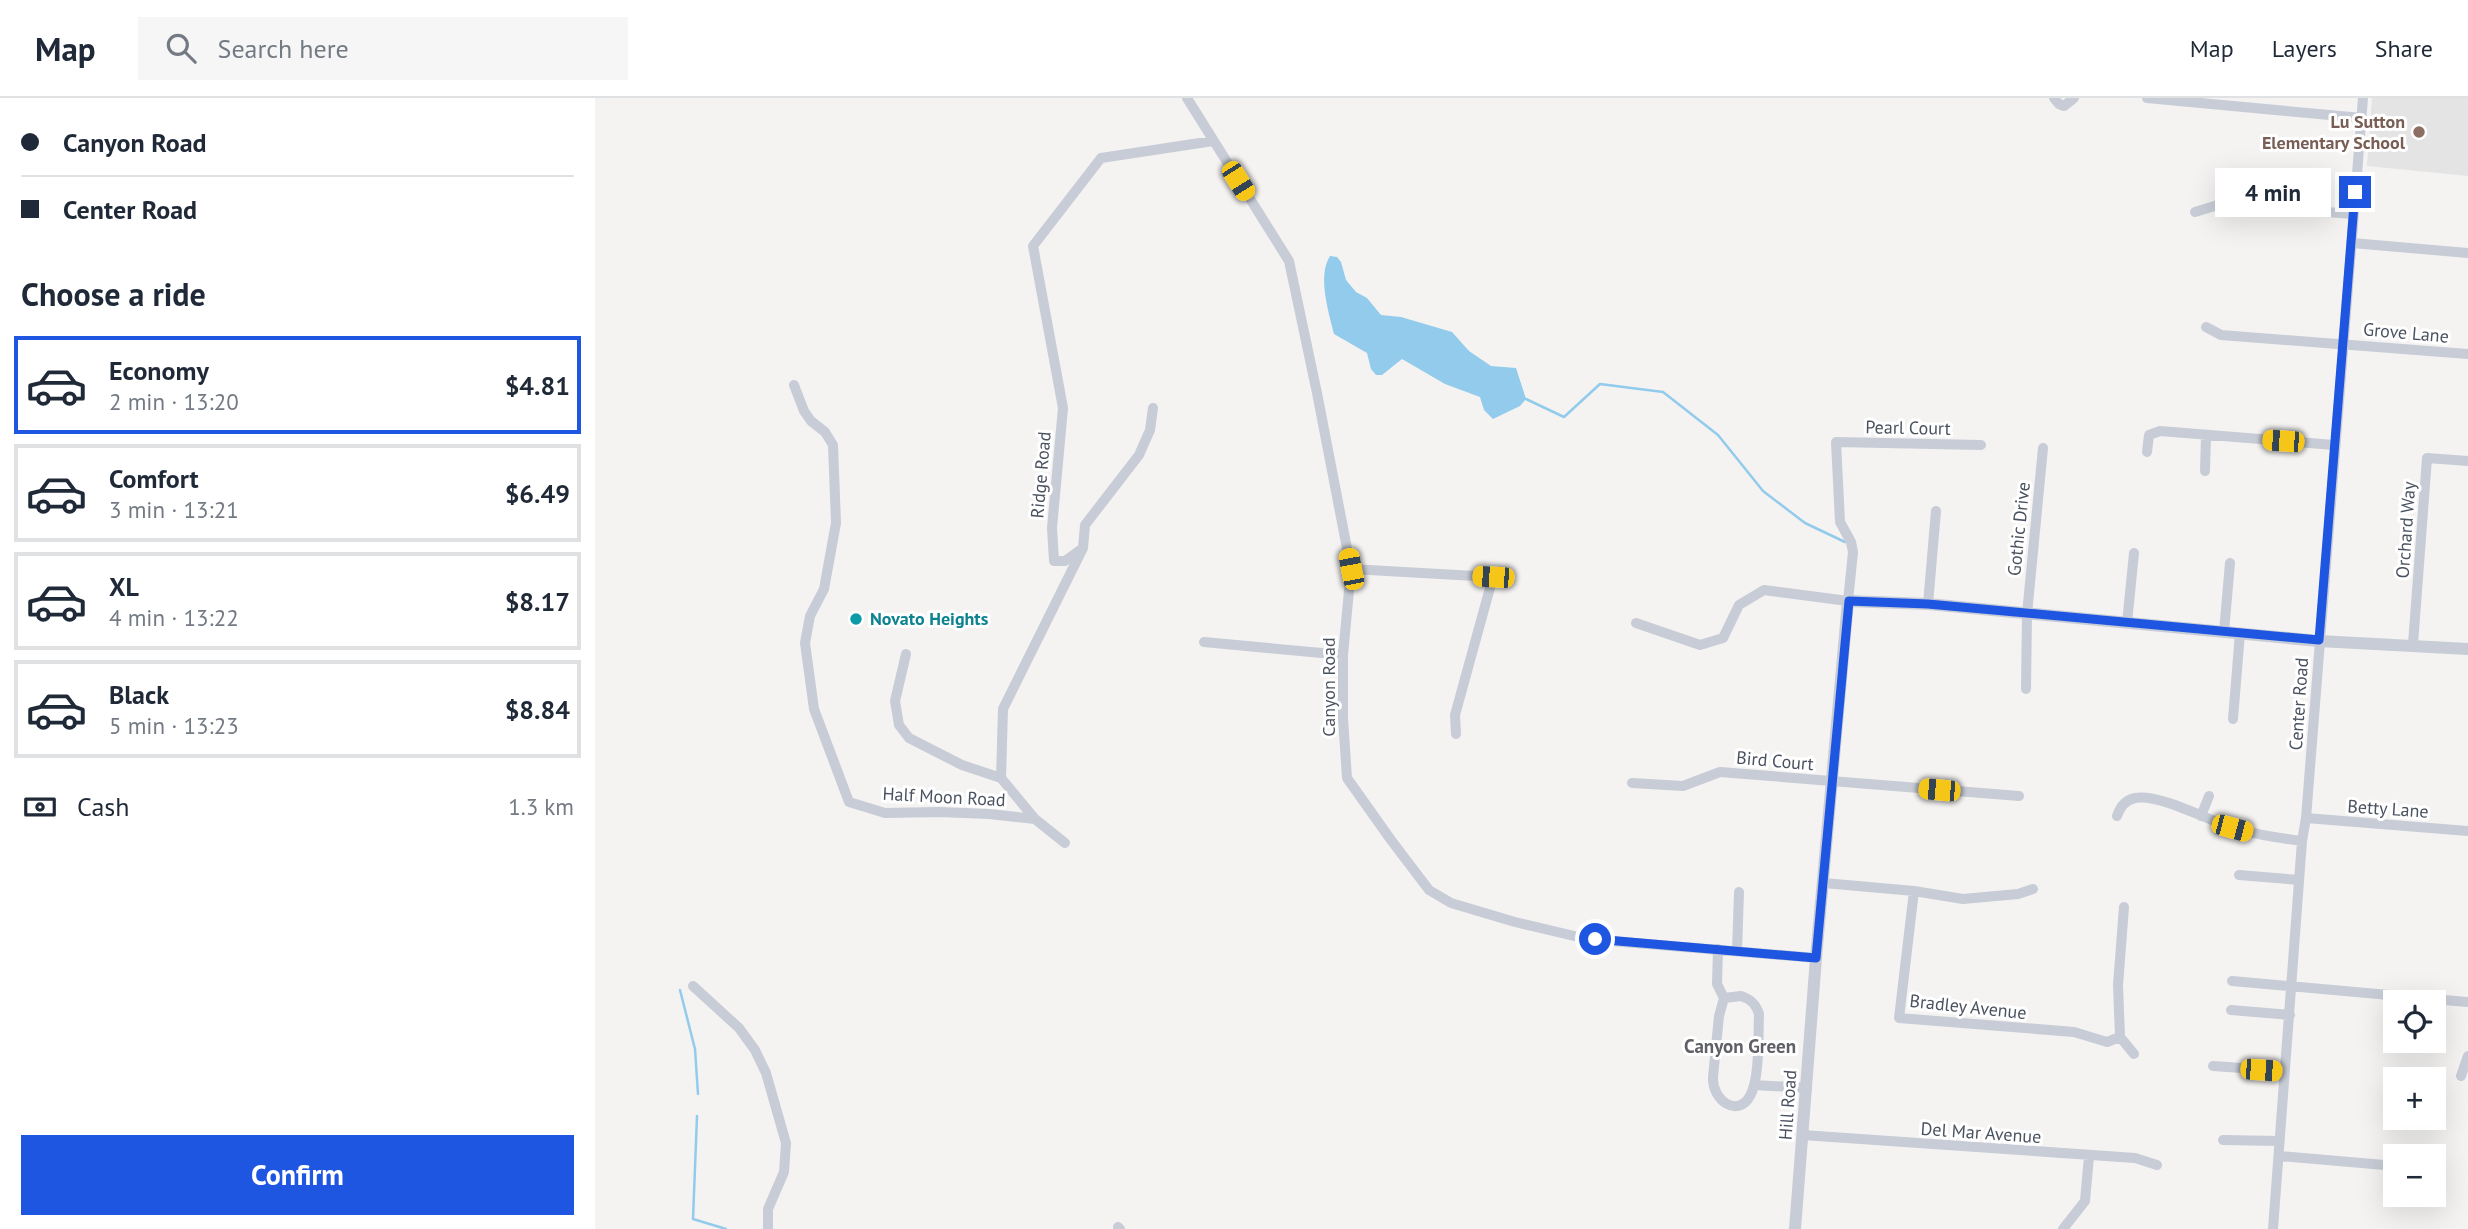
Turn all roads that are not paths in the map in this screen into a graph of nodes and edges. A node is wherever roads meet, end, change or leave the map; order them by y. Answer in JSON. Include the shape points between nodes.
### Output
{"nodes":[{"id":1,"x":1187,"y":98,"type":"edge"},
{"id":2,"x":2055,"y":98,"type":"edge"},
{"id":3,"x":2074,"y":98,"type":"edge"},
{"id":4,"x":2147,"y":98,"type":"edge"},
{"id":5,"x":2363,"y":98,"type":"edge"},
{"id":6,"x":2362,"y":118,"type":"junction"},
{"id":7,"x":1213,"y":141,"type":"junction"},
{"id":8,"x":2195,"y":212,"type":"dead end"},
{"id":9,"x":2353,"y":214,"type":"junction"},
{"id":10,"x":2352,"y":243,"type":"junction"},
{"id":11,"x":2468,"y":253,"type":"edge"},
{"id":12,"x":2206,"y":327,"type":"dead end"},
{"id":13,"x":2342,"y":344,"type":"junction"},
{"id":14,"x":2468,"y":354,"type":"edge"},
{"id":15,"x":794,"y":385,"type":"dead end"},
{"id":16,"x":1153,"y":408,"type":"dead end"},
{"id":17,"x":2206,"y":435,"type":"junction"},
{"id":18,"x":1836,"y":442,"type":"joint"},
{"id":19,"x":2334,"y":445,"type":"junction"},
{"id":20,"x":1980,"y":446,"type":"dead end"},
{"id":21,"x":2043,"y":448,"type":"dead end"},
{"id":22,"x":2147,"y":452,"type":"dead end"},
{"id":23,"x":2468,"y":461,"type":"edge"},
{"id":24,"x":2205,"y":471,"type":"dead end"},
{"id":25,"x":1935,"y":511,"type":"dead end"},
{"id":26,"x":1083,"y":548,"type":"junction"},
{"id":27,"x":2134,"y":553,"type":"dead end"},
{"id":28,"x":2231,"y":563,"type":"dead end"},
{"id":29,"x":1351,"y":569,"type":"junction"},
{"id":30,"x":1849,"y":601,"type":"junction"},
{"id":31,"x":1928,"y":604,"type":"junction"},
{"id":32,"x":2027,"y":614,"type":"junction"},
{"id":33,"x":2127,"y":623,"type":"junction"},
{"id":34,"x":1636,"y":624,"type":"dead end"},
{"id":35,"x":2224,"y":632,"type":"junction"},
{"id":36,"x":2240,"y":633,"type":"junction"},
{"id":37,"x":2319,"y":640,"type":"junction"},
{"id":38,"x":1204,"y":642,"type":"dead end"},
{"id":39,"x":2413,"y":644,"type":"junction"},
{"id":40,"x":2468,"y":649,"type":"edge"},
{"id":41,"x":906,"y":654,"type":"dead end"},
{"id":42,"x":1343,"y":655,"type":"junction"},
{"id":43,"x":2026,"y":690,"type":"dead end"},
{"id":44,"x":2233,"y":719,"type":"dead end"},
{"id":45,"x":1456,"y":734,"type":"dead end"},
{"id":46,"x":1001,"y":778,"type":"junction"},
{"id":47,"x":1833,"y":782,"type":"junction"},
{"id":48,"x":1632,"y":783,"type":"dead end"},
{"id":49,"x":2019,"y":796,"type":"dead end"},
{"id":50,"x":2210,"y":796,"type":"dead end"},
{"id":51,"x":2117,"y":816,"type":"dead end"},
{"id":52,"x":2201,"y":816,"type":"junction"},
{"id":53,"x":2306,"y":818,"type":"junction"},
{"id":54,"x":1035,"y":819,"type":"junction"},
{"id":55,"x":2468,"y":831,"type":"edge"},
{"id":56,"x":2302,"y":841,"type":"junction"},
{"id":57,"x":1065,"y":843,"type":"dead end"},
{"id":58,"x":2239,"y":875,"type":"dead end"},
{"id":59,"x":2299,"y":880,"type":"junction"},
{"id":60,"x":1824,"y":883,"type":"junction"},
{"id":61,"x":2033,"y":889,"type":"dead end"},
{"id":62,"x":1914,"y":891,"type":"junction"},
{"id":63,"x":1739,"y":892,"type":"dead end"},
{"id":64,"x":2124,"y":907,"type":"dead end"},
{"id":65,"x":1719,"y":949,"type":"junction"},
{"id":66,"x":1737,"y":951,"type":"junction"},
{"id":67,"x":1816,"y":958,"type":"junction"},
{"id":68,"x":2232,"y":981,"type":"dead end"},
{"id":69,"x":693,"y":986,"type":"dead end"},
{"id":70,"x":2293,"y":986,"type":"junction"},
{"id":71,"x":1724,"y":998,"type":"junction"},
{"id":72,"x":2467,"y":1005,"type":"edge"},
{"id":73,"x":2231,"y":1010,"type":"dead end"},
{"id":74,"x":2290,"y":1015,"type":"junction"},
{"id":75,"x":2120,"y":1037,"type":"junction"},
{"id":76,"x":2134,"y":1054,"type":"dead end"},
{"id":77,"x":2468,"y":1056,"type":"edge"},
{"id":78,"x":2213,"y":1066,"type":"dead end"},
{"id":79,"x":2285,"y":1071,"type":"junction"},
{"id":80,"x":2461,"y":1076,"type":"dead end"},
{"id":81,"x":1754,"y":1085,"type":"junction"},
{"id":82,"x":1807,"y":1088,"type":"junction"},
{"id":83,"x":1803,"y":1135,"type":"junction"},
{"id":84,"x":2223,"y":1140,"type":"dead end"},
{"id":85,"x":2279,"y":1141,"type":"junction"},
{"id":86,"x":2089,"y":1156,"type":"junction"},
{"id":87,"x":2279,"y":1156,"type":"junction"},
{"id":88,"x":2157,"y":1165,"type":"dead end"},
{"id":89,"x":2383,"y":1165,"type":"edge"},
{"id":90,"x":768,"y":1229,"type":"edge"},
{"id":91,"x":1795,"y":1229,"type":"edge"},
{"id":92,"x":2063,"y":1229,"type":"edge"},
{"id":93,"x":2273,"y":1229,"type":"edge"}],
"edges":[{"from":1,"to":7,"type":"street","name":"Canyon Road"},
{"from":2,"to":3,"type":"street","via":[[2064,106]]},
{"from":4,"to":6,"type":"street"},
{"from":5,"to":6,"type":"street","name":"Center Road"},
{"from":6,"to":9,"type":"street","name":"Center Road"},
{"from":7,"to":26,"type":"street","name":"Ridge Road","via":[[1101,158],[1033,246],[1063,408],[1052,528],[1054,561],[1065,561]]},
{"from":7,"to":29,"type":"street","name":"Canyon Road","via":[[1289,261]]},
{"from":8,"to":9,"type":"street","via":[[2221,204]]},
{"from":9,"to":10,"type":"street","name":"Center Road"},
{"from":10,"to":11,"type":"street"},
{"from":10,"to":13,"type":"street","name":"Center Road"},
{"from":12,"to":13,"type":"street","name":"Grove Lane","via":[[2221,335]]},
{"from":13,"to":14,"type":"street","name":"Grove Lane"},
{"from":13,"to":19,"type":"street","name":"Center Road"},
{"from":15,"to":54,"type":"street","name":"Half Moon Road","via":[[804,411],[833,445],[836,523],[824,589],[810,616],[805,643],[814,709],[849,802],[885,813],[952,812]]},
{"from":16,"to":26,"type":"street","via":[[1139,455],[1085,524]]},
{"from":17,"to":19,"type":"street"},
{"from":17,"to":22,"type":"street","via":[[2159,431],[2149,435]]},
{"from":17,"to":24,"type":"street"},
{"from":18,"to":20,"type":"street","name":"Pearl Court"},
{"from":18,"to":30,"type":"street","name":"Hill Road","via":[[1840,522],[1853,552]]},
{"from":19,"to":37,"type":"street","name":"Center Road"},
{"from":21,"to":32,"type":"street","name":"Gothic Drive"},
{"from":23,"to":39,"type":"street","name":"Orchard Way","via":[[2427,458]]},
{"from":25,"to":31,"type":"street"},
{"from":26,"to":46,"type":"street","via":[[1003,709]]},
{"from":27,"to":33,"type":"street"},
{"from":28,"to":35,"type":"street"},
{"from":29,"to":42,"type":"street","name":"Canyon Road"},
{"from":29,"to":45,"type":"street","via":[[1493,577],[1455,715]]},
{"from":30,"to":31,"type":"street"},
{"from":30,"to":34,"type":"street","via":[[1764,590],[1739,605],[1723,638],[1700,645]]},
{"from":30,"to":47,"type":"street","name":"Hill Road"},
{"from":31,"to":32,"type":"street"},
{"from":32,"to":33,"type":"street"},
{"from":32,"to":43,"type":"street","name":"Gothic Drive"},
{"from":33,"to":35,"type":"street"},
{"from":35,"to":36,"type":"street"},
{"from":36,"to":37,"type":"street"},
{"from":36,"to":44,"type":"street"},
{"from":37,"to":39,"type":"street"},
{"from":37,"to":53,"type":"street","name":"Center Road"},
{"from":38,"to":42,"type":"street"},
{"from":39,"to":40,"type":"street"},
{"from":41,"to":46,"type":"street","via":[[895,701],[899,726],[909,738],[962,765]]},
{"from":42,"to":65,"type":"street","name":"Canyon Road","via":[[1347,778],[1429,890],[1451,903],[1587,939]]},
{"from":46,"to":54,"type":"street"},
{"from":47,"to":48,"type":"street","name":"Bird Court","via":[[1720,772],[1683,786]]},
{"from":47,"to":49,"type":"street","name":"Bird Court"},
{"from":47,"to":60,"type":"street","name":"Hill Road"},
{"from":50,"to":52,"type":"street"},
{"from":51,"to":52,"type":"street","via":[[2120,806],[2133,798],[2152,798]]},
{"from":52,"to":56,"type":"street","via":[[2263,836]]},
{"from":53,"to":55,"type":"street","name":"Betty Lane"},
{"from":53,"to":56,"type":"street","name":"Center Road"},
{"from":54,"to":57,"type":"street"},
{"from":56,"to":59,"type":"street","name":"Center Road"},
{"from":58,"to":59,"type":"street"},
{"from":59,"to":70,"type":"street","name":"Center Road"},
{"from":60,"to":62,"type":"street"},
{"from":60,"to":67,"type":"street","name":"Hill Road"},
{"from":61,"to":62,"type":"street","via":[[1963,899]]},
{"from":62,"to":75,"type":"street","name":"Bradley Avenue","via":[[1899,1018],[2074,1032],[2106,1042]]},
{"from":63,"to":66,"type":"street"},
{"from":64,"to":75,"type":"street","via":[[2118,985]]},
{"from":65,"to":66,"type":"street","name":"Canyon Road"},
{"from":65,"to":71,"type":"street","via":[[1717,984]]},
{"from":66,"to":67,"type":"street","name":"Canyon Road"},
{"from":67,"to":82,"type":"street","name":"Hill Road"},
{"from":68,"to":70,"type":"street"},
{"from":69,"to":90,"type":"street","via":[[739,1028],[766,1073],[786,1143],[784,1172],[768,1209]]},
{"from":70,"to":72,"type":"street"},
{"from":70,"to":74,"type":"street","name":"Center Road"},
{"from":71,"to":81,"type":"street","via":[[1748,998],[1759,1014]]},
{"from":71,"to":81,"type":"street","via":[[1714,1092],[1720,1101],[1738,1105],[1749,1098]]},
{"from":73,"to":74,"type":"street"},
{"from":74,"to":79,"type":"street","name":"Center Road"},
{"from":75,"to":76,"type":"street"},
{"from":77,"to":80,"type":"street"},
{"from":78,"to":79,"type":"street"},
{"from":79,"to":85,"type":"street","name":"Center Road"},
{"from":81,"to":82,"type":"street"},
{"from":82,"to":83,"type":"street","name":"Hill Road"},
{"from":83,"to":86,"type":"street","name":"Del Mar Avenue"},
{"from":83,"to":91,"type":"street","name":"Hill Road"},
{"from":84,"to":85,"type":"street"},
{"from":85,"to":87,"type":"street","name":"Center Road"},
{"from":86,"to":88,"type":"street","name":"Del Mar Avenue","via":[[2135,1158]]},
{"from":86,"to":92,"type":"street","via":[[2085,1201]]},
{"from":87,"to":89,"type":"street"},
{"from":87,"to":93,"type":"street","name":"Center Road"}]}
